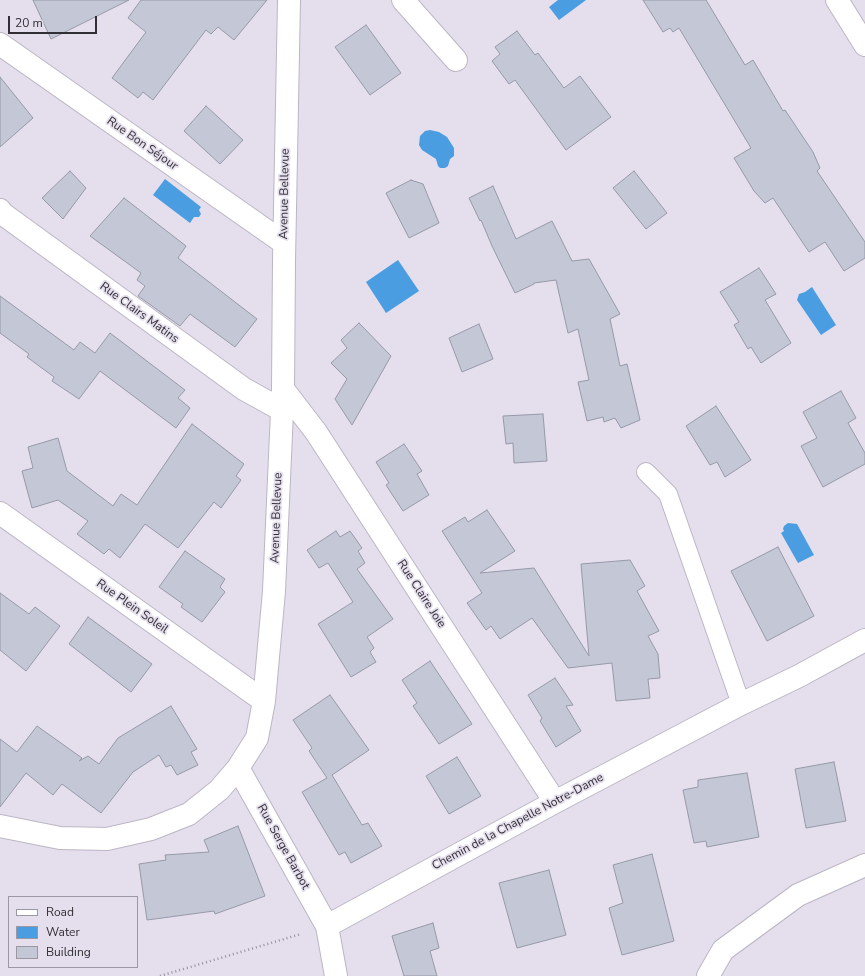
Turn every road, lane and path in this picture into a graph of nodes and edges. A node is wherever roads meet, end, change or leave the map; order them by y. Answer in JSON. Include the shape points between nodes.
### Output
{"nodes":[{"id":1,"x":289,"y":0,"type":"edge"},
{"id":2,"x":403,"y":0,"type":"edge"},
{"id":3,"x":837,"y":0,"type":"edge"},
{"id":4,"x":0,"y":44,"type":"edge"},
{"id":5,"x":865,"y":45,"type":"edge"},
{"id":6,"x":456,"y":60,"type":"dead end"},
{"id":7,"x":0,"y":210,"type":"edge"},
{"id":8,"x":284,"y":244,"type":"junction"},
{"id":9,"x":283,"y":400,"type":"junction"},
{"id":10,"x":646,"y":472,"type":"dead end"},
{"id":11,"x":0,"y":513,"type":"edge"},
{"id":12,"x":865,"y":640,"type":"edge"},
{"id":13,"x":264,"y":701,"type":"junction"},
{"id":14,"x":741,"y":704,"type":"junction"},
{"id":15,"x":238,"y":768,"type":"junction"},
{"id":16,"x":555,"y":802,"type":"junction"},
{"id":17,"x":0,"y":826,"type":"edge"},
{"id":18,"x":865,"y":865,"type":"edge"},
{"id":19,"x":327,"y":926,"type":"junction"},
{"id":20,"x":160,"y":976,"type":"edge"},
{"id":21,"x":336,"y":976,"type":"edge"},
{"id":22,"x":708,"y":976,"type":"edge"}],
"edges":[{"from":1,"to":8,"type":"street","name":"Avenue Bellevue"},
{"from":2,"to":6,"type":"street"},
{"from":3,"to":5,"type":"street"},
{"from":4,"to":8,"type":"street","name":"Rue Bon Séjour"},
{"from":7,"to":9,"type":"street","name":"Rue Clairs Matins","via":[[244,389]]},
{"from":8,"to":9,"type":"street","name":"Avenue Bellevue"},
{"from":9,"to":13,"type":"street","name":"Avenue Bellevue","via":[[274,591]]},
{"from":9,"to":16,"type":"street","name":"Rue Claire Joie","via":[[316,432]]},
{"from":10,"to":14,"type":"lane","via":[[668,494]]},
{"from":11,"to":13,"type":"street","name":"Rue Plein Soleil"},
{"from":12,"to":14,"type":"street","name":"Chemin de la Chapelle Notre-Dame"},
{"from":13,"to":15,"type":"street","name":"Avenue Bellevue","via":[[257,738]]},
{"from":14,"to":16,"type":"street","name":"Chemin de la Chapelle Notre-Dame"},
{"from":15,"to":17,"type":"street","name":"Avenue Bellevue","via":[[219,790],[189,814],[151,829],[107,839],[60,838]]},
{"from":15,"to":19,"type":"street","name":"Rue Serge Barbot"},
{"from":16,"to":19,"type":"street","name":"Chemin de la Chapelle Notre-Dame"},
{"from":18,"to":22,"type":"street","via":[[798,895],[723,950]]},
{"from":19,"to":20,"type":"path"},
{"from":19,"to":21,"type":"street","name":"Rue Serge Barbot"}]}
